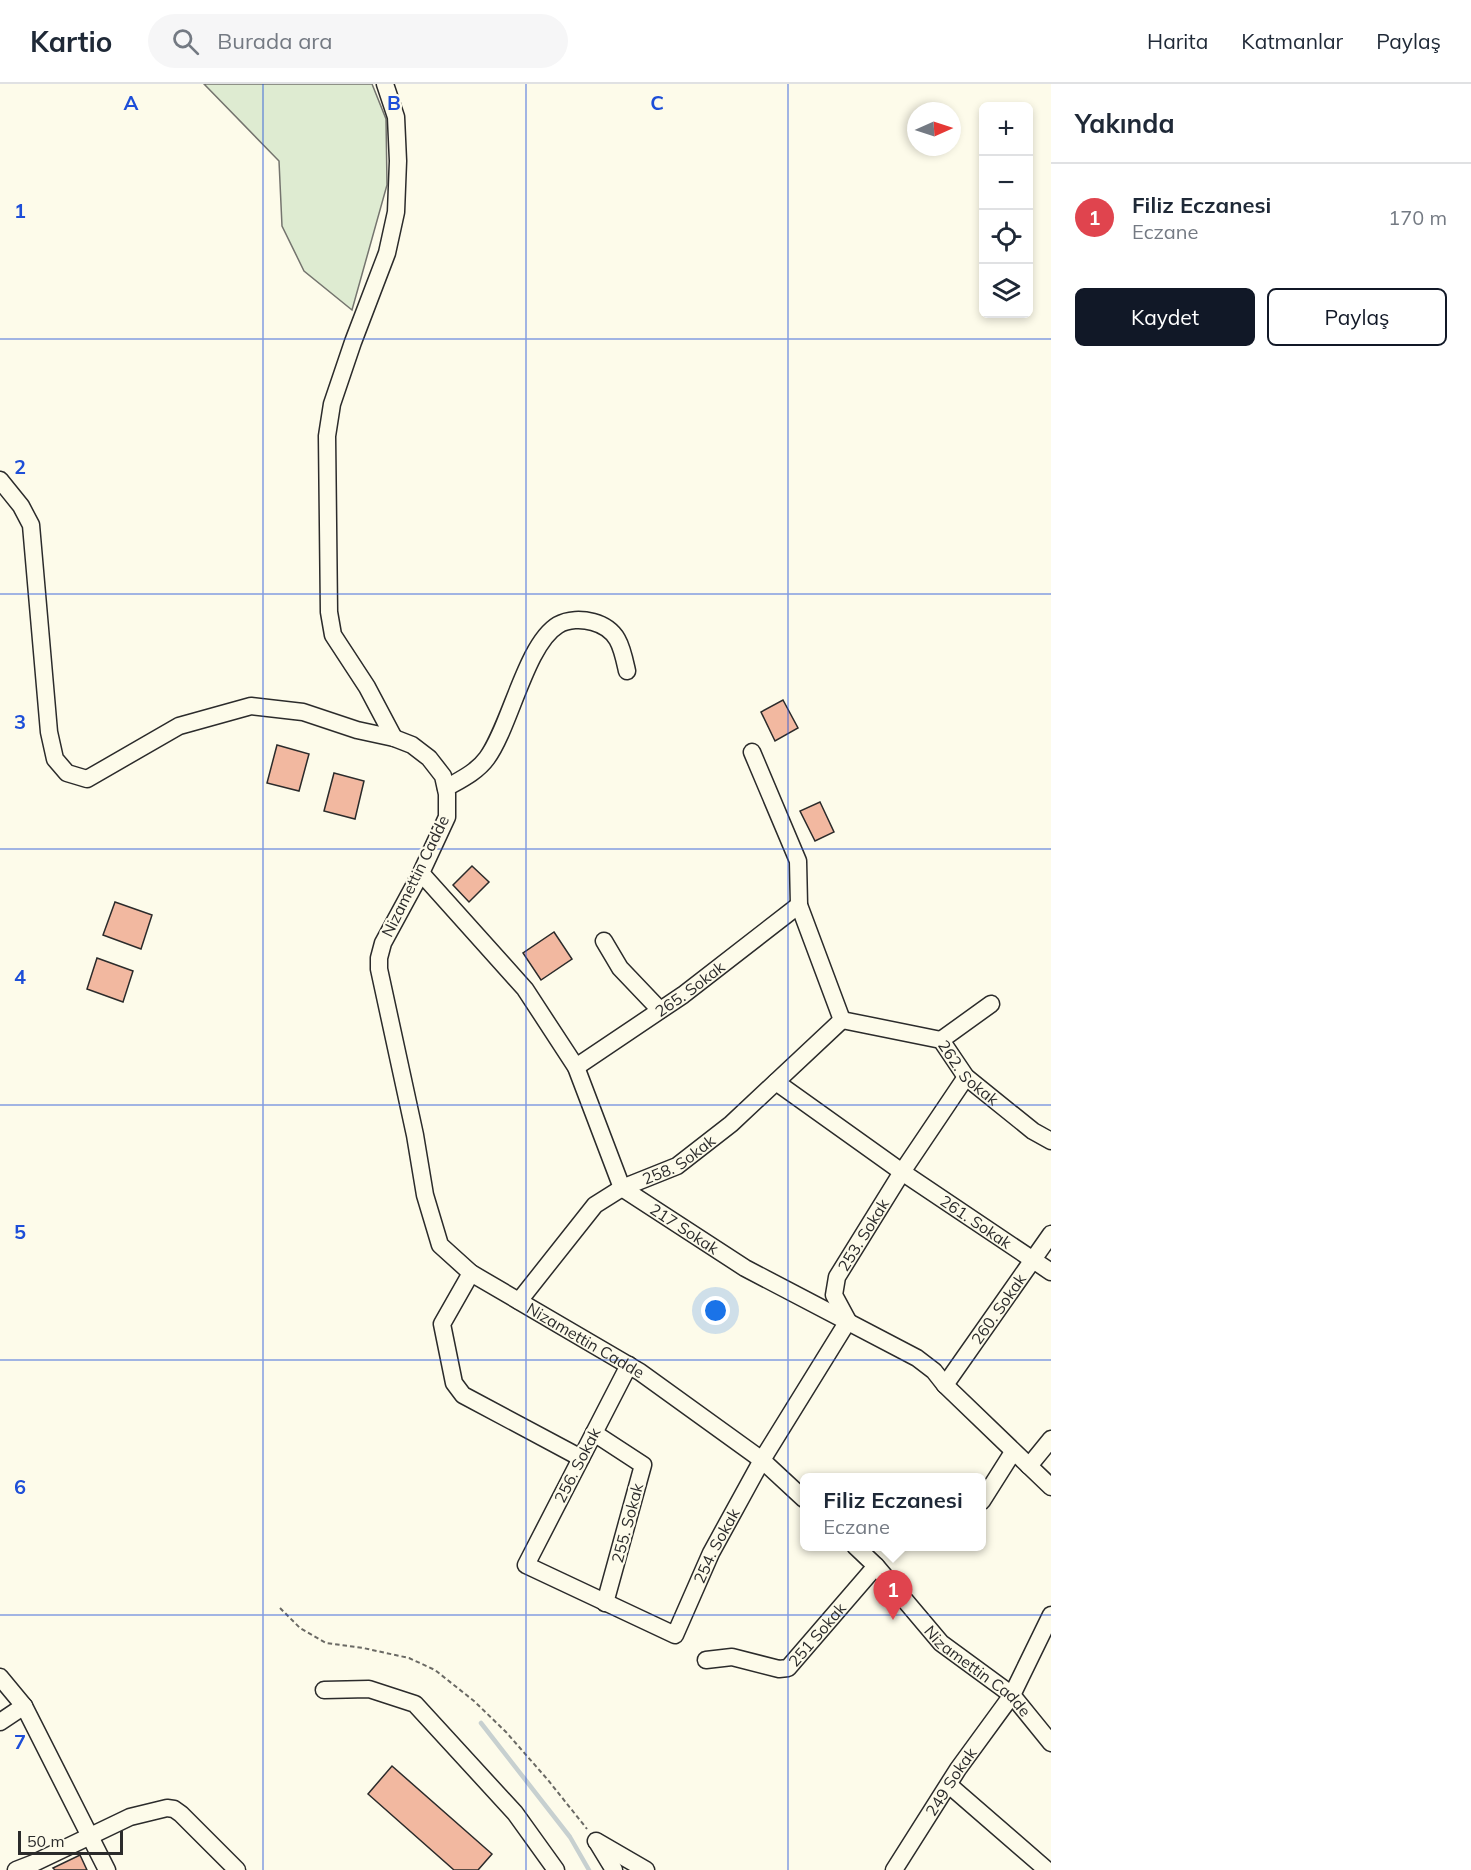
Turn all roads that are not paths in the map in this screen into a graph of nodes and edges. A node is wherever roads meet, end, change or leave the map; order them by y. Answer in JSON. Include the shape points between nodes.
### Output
{"nodes":[{"id":1,"x":385,"y":84,"type":"edge"},
{"id":2,"x":0,"y":480,"type":"edge"},
{"id":3,"x":627,"y":671,"type":"dead end"},
{"id":4,"x":394,"y":738,"type":"junction"},
{"id":5,"x":752,"y":752,"type":"dead end"},
{"id":6,"x":446,"y":788,"type":"junction"},
{"id":7,"x":420,"y":873,"type":"junction"},
{"id":8,"x":799,"y":905,"type":"junction"},
{"id":9,"x":604,"y":941,"type":"dead end"},
{"id":10,"x":991,"y":1004,"type":"dead end"},
{"id":11,"x":660,"y":1010,"type":"junction"},
{"id":12,"x":842,"y":1020,"type":"junction"},
{"id":13,"x":941,"y":1040,"type":"junction"},
{"id":14,"x":576,"y":1067,"type":"junction"},
{"id":15,"x":966,"y":1077,"type":"junction"},
{"id":16,"x":776,"y":1082,"type":"junction"},
{"id":17,"x":1051,"y":1141,"type":"edge"},
{"id":18,"x":902,"y":1172,"type":"junction"},
{"id":19,"x":622,"y":1188,"type":"junction"},
{"id":20,"x":1051,"y":1234,"type":"edge"},
{"id":21,"x":1032,"y":1259,"type":"junction"},
{"id":22,"x":1051,"y":1272,"type":"edge"},
{"id":23,"x":471,"y":1273,"type":"junction"},
{"id":24,"x":519,"y":1301,"type":"junction"},
{"id":25,"x":848,"y":1321,"type":"junction"},
{"id":26,"x":629,"y":1365,"type":"junction"},
{"id":27,"x":945,"y":1385,"type":"junction"},
{"id":28,"x":594,"y":1433,"type":"junction"},
{"id":29,"x":1051,"y":1439,"type":"edge"},
{"id":30,"x":1013,"y":1452,"type":"junction"},
{"id":31,"x":581,"y":1458,"type":"junction"},
{"id":32,"x":762,"y":1460,"type":"junction"},
{"id":33,"x":1029,"y":1466,"type":"junction"},
{"id":34,"x":1051,"y":1487,"type":"edge"},
{"id":35,"x":986,"y":1495,"type":"edge"},
{"id":36,"x":800,"y":1496,"type":"edge"},
{"id":37,"x":860,"y":1551,"type":"edge"},
{"id":38,"x":876,"y":1566,"type":"junction"},
{"id":39,"x":605,"y":1603,"type":"junction"},
{"id":40,"x":1051,"y":1615,"type":"edge"},
{"id":41,"x":706,"y":1660,"type":"dead end"},
{"id":42,"x":0,"y":1677,"type":"edge"},
{"id":43,"x":324,"y":1690,"type":"dead end"},
{"id":44,"x":1012,"y":1695,"type":"junction"},
{"id":45,"x":24,"y":1706,"type":"junction"},
{"id":46,"x":0,"y":1722,"type":"edge"},
{"id":47,"x":1051,"y":1743,"type":"edge"},
{"id":48,"x":948,"y":1785,"type":"junction"},
{"id":49,"x":90,"y":1836,"type":"junction"},
{"id":50,"x":36,"y":1867,"type":"edge"},
{"id":51,"x":16,"y":1870,"type":"edge"},
{"id":52,"x":107,"y":1870,"type":"edge"},
{"id":53,"x":237,"y":1870,"type":"edge"},
{"id":54,"x":556,"y":1870,"type":"edge"},
{"id":55,"x":614,"y":1870,"type":"edge"},
{"id":56,"x":646,"y":1870,"type":"edge"},
{"id":57,"x":894,"y":1870,"type":"edge"},
{"id":58,"x":1047,"y":1870,"type":"edge"}],
"edges":[{"from":1,"to":4,"type":"street","via":[[396,117],[396,212],[387,253],[332,404],[327,471],[333,635]]},
{"from":2,"to":4,"type":"street","name":"Nizamettin Cadde","via":[[31,525],[49,732],[54,759],[67,773],[87,779],[179,726],[251,706],[303,712]]},
{"from":3,"to":6,"type":"street","via":[[622,647],[607,627],[585,620],[558,625],[546,635],[534,657],[487,760]]},
{"from":4,"to":6,"type":"street","name":"Nizamettin Cadde","via":[[429,758],[443,776]]},
{"from":5,"to":8,"type":"street","via":[[798,861]]},
{"from":6,"to":7,"type":"street","name":"Nizamettin Cadde","via":[[447,817]]},
{"from":7,"to":14,"type":"street","via":[[525,989]]},
{"from":7,"to":23,"type":"street","name":"Nizamettin Cadde","via":[[383,943],[380,969],[425,1195],[440,1245]]},
{"from":8,"to":11,"type":"street","name":"265. Sokak"},
{"from":8,"to":12,"type":"street"},
{"from":9,"to":11,"type":"street","via":[[620,968]]},
{"from":10,"to":13,"type":"street"},
{"from":11,"to":14,"type":"street","name":"265. Sokak"},
{"from":12,"to":13,"type":"street","name":"262. Sokak"},
{"from":12,"to":16,"type":"street","name":"258. Sokak"},
{"from":13,"to":15,"type":"street","name":"262. Sokak"},
{"from":14,"to":19,"type":"street"},
{"from":15,"to":17,"type":"street","name":"262. Sokak"},
{"from":15,"to":18,"type":"street","name":"253. Sokak"},
{"from":16,"to":18,"type":"street","name":"261. Sokak"},
{"from":16,"to":19,"type":"street","name":"258. Sokak","via":[[677,1166]]},
{"from":18,"to":21,"type":"street","name":"261. Sokak"},
{"from":18,"to":25,"type":"street","name":"253. Sokak","via":[[837,1277],[834,1295]]},
{"from":19,"to":24,"type":"street","name":"258. Sokak","via":[[595,1205]]},
{"from":19,"to":25,"type":"street","name":"217 Sokak","via":[[745,1268]]},
{"from":20,"to":21,"type":"street","name":"260. Sokak"},
{"from":21,"to":22,"type":"street","name":"261. Sokak"},
{"from":21,"to":27,"type":"street","name":"260. Sokak"},
{"from":23,"to":24,"type":"street","name":"Nizamettin Cadde"},
{"from":23,"to":31,"type":"street","via":[[442,1324],[454,1383],[463,1395]]},
{"from":24,"to":26,"type":"street","name":"Nizamettin Cadde"},
{"from":25,"to":27,"type":"street","name":"217 Sokak","via":[[917,1358]]},
{"from":25,"to":32,"type":"street"},
{"from":26,"to":28,"type":"street","name":"256. Sokak"},
{"from":26,"to":32,"type":"street","name":"Nizamettin Cadde"},
{"from":27,"to":30,"type":"street","name":"217 Sokak"},
{"from":28,"to":31,"type":"street","name":"256. Sokak"},
{"from":28,"to":39,"type":"street","name":"255. Sokak","via":[[644,1465]]},
{"from":29,"to":33,"type":"street"},
{"from":30,"to":33,"type":"street","name":"217 Sokak"},
{"from":30,"to":35,"type":"street"},
{"from":31,"to":39,"type":"street","name":"256. Sokak","via":[[526,1565]]},
{"from":32,"to":36,"type":"street","name":"Nizamettin Cadde"},
{"from":32,"to":39,"type":"street","name":"254. Sokak","via":[[711,1553],[675,1635]]},
{"from":33,"to":34,"type":"street","name":"217 Sokak"},
{"from":37,"to":38,"type":"street","name":"Nizamettin Cadde"},
{"from":38,"to":41,"type":"street","name":"251 Sokak","via":[[788,1668],[732,1657]]},
{"from":38,"to":44,"type":"street","name":"Nizamettin Cadde","via":[[941,1642]]},
{"from":40,"to":44,"type":"street","name":"249 Sokak"},
{"from":42,"to":45,"type":"street"},
{"from":43,"to":54,"type":"street","via":[[369,1689],[415,1704],[515,1814]]},
{"from":44,"to":47,"type":"street","name":"Nizamettin Cadde"},
{"from":44,"to":48,"type":"street","name":"249 Sokak"},
{"from":45,"to":46,"type":"street"},
{"from":45,"to":49,"type":"street"},
{"from":48,"to":57,"type":"street","name":"249 Sokak"},
{"from":48,"to":58,"type":"street"},
{"from":49,"to":50,"type":"street"},
{"from":49,"to":52,"type":"street"},
{"from":49,"to":53,"type":"street","via":[[130,1817],[174,1809]]},
{"from":50,"to":51,"type":"street"},
{"from":55,"to":56,"type":"street","via":[[596,1841]]}]}
